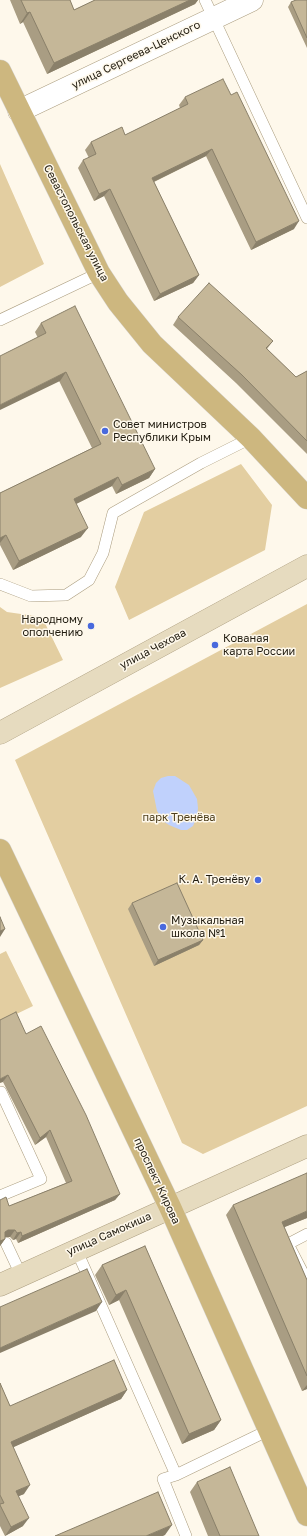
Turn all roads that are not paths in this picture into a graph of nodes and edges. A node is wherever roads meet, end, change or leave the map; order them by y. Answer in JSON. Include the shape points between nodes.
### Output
{"nodes":[{"id":1,"x":252,"y":0,"type":"edge"},
{"id":2,"x":209,"y":9,"type":"edge"},
{"id":3,"x":0,"y":71,"type":"edge"},
{"id":4,"x":19,"y":111,"type":"junction"},
{"id":5,"x":307,"y":218,"type":"edge"},
{"id":6,"x":99,"y":273,"type":"junction"},
{"id":7,"x":0,"y":320,"type":"edge"},
{"id":8,"x":251,"y":438,"type":"junction"},
{"id":9,"x":307,"y":498,"type":"edge"},
{"id":10,"x":307,"y":566,"type":"edge"},
{"id":11,"x":0,"y":584,"type":"edge"},
{"id":12,"x":0,"y":733,"type":"edge"},
{"id":13,"x":0,"y":850,"type":"edge"},
{"id":14,"x":1,"y":1092,"type":"edge"},
{"id":15,"x":307,"y":1146,"type":"edge"},
{"id":16,"x":0,"y":1196,"type":"edge"},
{"id":17,"x":170,"y":1207,"type":"junction"},
{"id":18,"x":307,"y":1234,"type":"edge"},
{"id":19,"x":6,"y":1243,"type":"edge"},
{"id":20,"x":76,"y":1249,"type":"junction"},
{"id":21,"x":21,"y":1275,"type":"junction"},
{"id":22,"x":307,"y":1281,"type":"edge"},
{"id":23,"x":0,"y":1284,"type":"edge"},
{"id":24,"x":269,"y":1430,"type":"junction"},
{"id":25,"x":176,"y":1474,"type":"junction"},
{"id":26,"x":307,"y":1515,"type":"edge"},
{"id":27,"x":186,"y":1536,"type":"edge"}],
"edges":[{"from":1,"to":2,"type":"street","name":"улица Сергеева-Ценского"},
{"from":2,"to":4,"type":"street","name":"улица Сергеева-Ценского"},
{"from":2,"to":5,"type":"lane"},
{"from":3,"to":4,"type":"main road","name":"Севастопольская улица"},
{"from":4,"to":6,"type":"main road","name":"Севастопольская улица"},
{"from":6,"to":7,"type":"lane"},
{"from":6,"to":8,"type":"main road","name":"Севастопольская улица","via":[[118,302],[152,344]]},
{"from":8,"to":9,"type":"main road","name":"Севастопольская улица"},
{"from":8,"to":11,"type":"lane","via":[[201,463],[114,513],[103,552],[89,580],[66,595],[31,596]]},
{"from":10,"to":12,"type":"main road","name":"улица Чехова"},
{"from":13,"to":17,"type":"main road","name":"проспект Кирова"},
{"from":14,"to":16,"type":"lane","via":[[41,1179]]},
{"from":15,"to":17,"type":"main road","name":"улица Самокиша"},
{"from":17,"to":20,"type":"main road","name":"улица Самокиша"},
{"from":17,"to":24,"type":"main road","name":"проспект Кирова"},
{"from":18,"to":22,"type":"lane","via":[[288,1244]]},
{"from":19,"to":21,"type":"lane"},
{"from":20,"to":21,"type":"main road","name":"улица Самокиша"},
{"from":20,"to":25,"type":"lane"},
{"from":21,"to":23,"type":"main road","name":"улица Самокиша"},
{"from":24,"to":25,"type":"lane"},
{"from":24,"to":26,"type":"main road","name":"проспект Кирова"},
{"from":25,"to":27,"type":"lane","via":[[163,1479]]}]}
